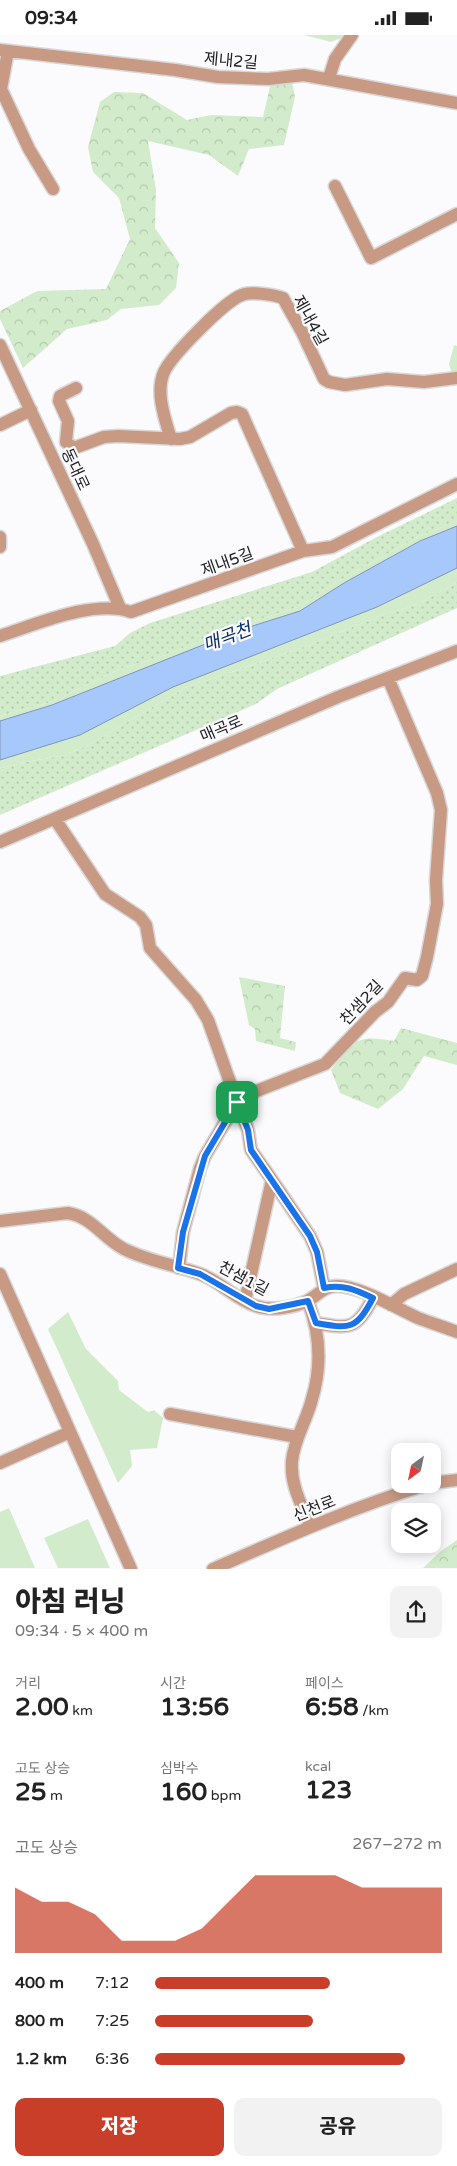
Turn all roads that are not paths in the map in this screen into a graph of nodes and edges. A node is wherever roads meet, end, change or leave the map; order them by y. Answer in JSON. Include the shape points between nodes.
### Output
{"nodes":[{"id":1,"x":352,"y":35,"type":"edge"},
{"id":2,"x":4,"y":50,"type":"edge"},
{"id":3,"x":329,"y":78,"type":"junction"},
{"id":4,"x":457,"y":103,"type":"edge"},
{"id":5,"x":335,"y":186,"type":"dead end"},
{"id":6,"x":53,"y":189,"type":"dead end"},
{"id":7,"x":457,"y":214,"type":"edge"},
{"id":8,"x":0,"y":345,"type":"edge"},
{"id":9,"x":457,"y":378,"type":"edge"},
{"id":10,"x":76,"y":388,"type":"dead end"},
{"id":11,"x":31,"y":411,"type":"junction"},
{"id":12,"x":0,"y":425,"type":"edge"},
{"id":13,"x":171,"y":439,"type":"junction"},
{"id":14,"x":457,"y":484,"type":"edge"},
{"id":15,"x":0,"y":537,"type":"edge"},
{"id":16,"x":0,"y":547,"type":"edge"},
{"id":17,"x":303,"y":551,"type":"junction"},
{"id":18,"x":120,"y":608,"type":"junction"},
{"id":19,"x":0,"y":636,"type":"edge"},
{"id":20,"x":457,"y":651,"type":"edge"},
{"id":21,"x":388,"y":678,"type":"junction"},
{"id":22,"x":55,"y":819,"type":"junction"},
{"id":23,"x":0,"y":841,"type":"edge"},
{"id":24,"x":237,"y":1102,"type":"junction"},
{"id":25,"x":272,"y":1179,"type":"junction"},
{"id":26,"x":0,"y":1221,"type":"edge"},
{"id":27,"x":178,"y":1268,"type":"junction"},
{"id":28,"x":457,"y":1269,"type":"edge"},
{"id":29,"x":0,"y":1274,"type":"edge"},
{"id":30,"x":324,"y":1288,"type":"junction"},
{"id":31,"x":373,"y":1298,"type":"junction"},
{"id":32,"x":245,"y":1301,"type":"junction"},
{"id":33,"x":308,"y":1301,"type":"junction"},
{"id":34,"x":391,"y":1305,"type":"junction"},
{"id":35,"x":316,"y":1323,"type":"junction"},
{"id":36,"x":457,"y":1332,"type":"edge"},
{"id":37,"x":170,"y":1414,"type":"dead end"},
{"id":38,"x":70,"y":1432,"type":"junction"},
{"id":39,"x":297,"y":1437,"type":"junction"},
{"id":40,"x":0,"y":1463,"type":"edge"},
{"id":41,"x":457,"y":1480,"type":"edge"},
{"id":42,"x":441,"y":1482,"type":"edge"},
{"id":43,"x":399,"y":1493,"type":"edge"},
{"id":44,"x":310,"y":1527,"type":"junction"},
{"id":45,"x":131,"y":1569,"type":"edge"},
{"id":46,"x":213,"y":1569,"type":"edge"}],
"edges":[{"from":1,"to":3,"type":"street","via":[[335,59]]},
{"from":2,"to":3,"type":"street","name":"제내2길","via":[[175,69],[218,77],[268,79],[304,75]]},
{"from":2,"to":6,"type":"street","via":[[1,89]]},
{"from":3,"to":4,"type":"street","name":"제내2길"},
{"from":5,"to":7,"type":"street","via":[[372,258]]},
{"from":8,"to":11,"type":"street","name":"동대로"},
{"from":9,"to":13,"type":"street","name":"제내4길","via":[[424,382],[387,379],[345,385],[329,383],[283,299],[244,293],[188,341],[164,373],[162,407]]},
{"from":10,"to":13,"type":"street","via":[[60,396],[59,401],[68,421],[66,442],[70,446],[74,448],[111,436]]},
{"from":11,"to":12,"type":"street"},
{"from":11,"to":18,"type":"street","name":"동대로"},
{"from":13,"to":17,"type":"street","via":[[190,437],[231,413],[242,414]]},
{"from":14,"to":17,"type":"street","name":"제내5길","via":[[332,547]]},
{"from":15,"to":16,"type":"street"},
{"from":17,"to":18,"type":"street","name":"제내5길","via":[[132,612]]},
{"from":18,"to":19,"type":"street","name":"제내5길","via":[[78,612]]},
{"from":20,"to":21,"type":"street","name":"매곡로"},
{"from":21,"to":22,"type":"street","name":"매곡로","via":[[192,758]]},
{"from":21,"to":24,"type":"street","name":"찬샘2길","via":[[437,793],[441,810],[437,904],[422,976],[417,980],[405,978],[388,1002],[368,1018],[325,1064],[249,1094]]},
{"from":22,"to":23,"type":"street","name":"매곡로"},
{"from":22,"to":24,"type":"street","via":[[105,894],[140,917],[146,925],[150,948],[196,1000],[208,1020]]},
{"from":24,"to":25,"type":"street","via":[[248,1130],[251,1150]]},
{"from":24,"to":27,"type":"street","via":[[202,1162],[183,1232]]},
{"from":25,"to":30,"type":"street","via":[[310,1236],[317,1252]]},
{"from":25,"to":32,"type":"street"},
{"from":26,"to":27,"type":"street","name":"찬샘1길","via":[[75,1214],[85,1217],[102,1235],[125,1249]]},
{"from":27,"to":32,"type":"street","name":"찬샘1길","via":[[200,1274]]},
{"from":28,"to":34,"type":"street","via":[[404,1294]]},
{"from":29,"to":38,"type":"street"},
{"from":30,"to":31,"type":"street","via":[[351,1288]]},
{"from":30,"to":33,"type":"street","name":"찬샘1길"},
{"from":31,"to":34,"type":"street"},
{"from":31,"to":35,"type":"street","via":[[364,1316],[356,1323],[341,1327]]},
{"from":32,"to":33,"type":"street","name":"찬샘1길","via":[[269,1309]]},
{"from":33,"to":35,"type":"street"},
{"from":34,"to":36,"type":"street"},
{"from":35,"to":39,"type":"street","via":[[318,1371],[312,1399]]},
{"from":37,"to":39,"type":"street"},
{"from":38,"to":40,"type":"street"},
{"from":38,"to":45,"type":"street"},
{"from":39,"to":44,"type":"street","via":[[292,1460],[294,1486]]},
{"from":41,"to":42,"type":"street","name":"신천로"},
{"from":43,"to":44,"type":"street","name":"신천로"},
{"from":44,"to":46,"type":"street","name":"신천로"}]}
